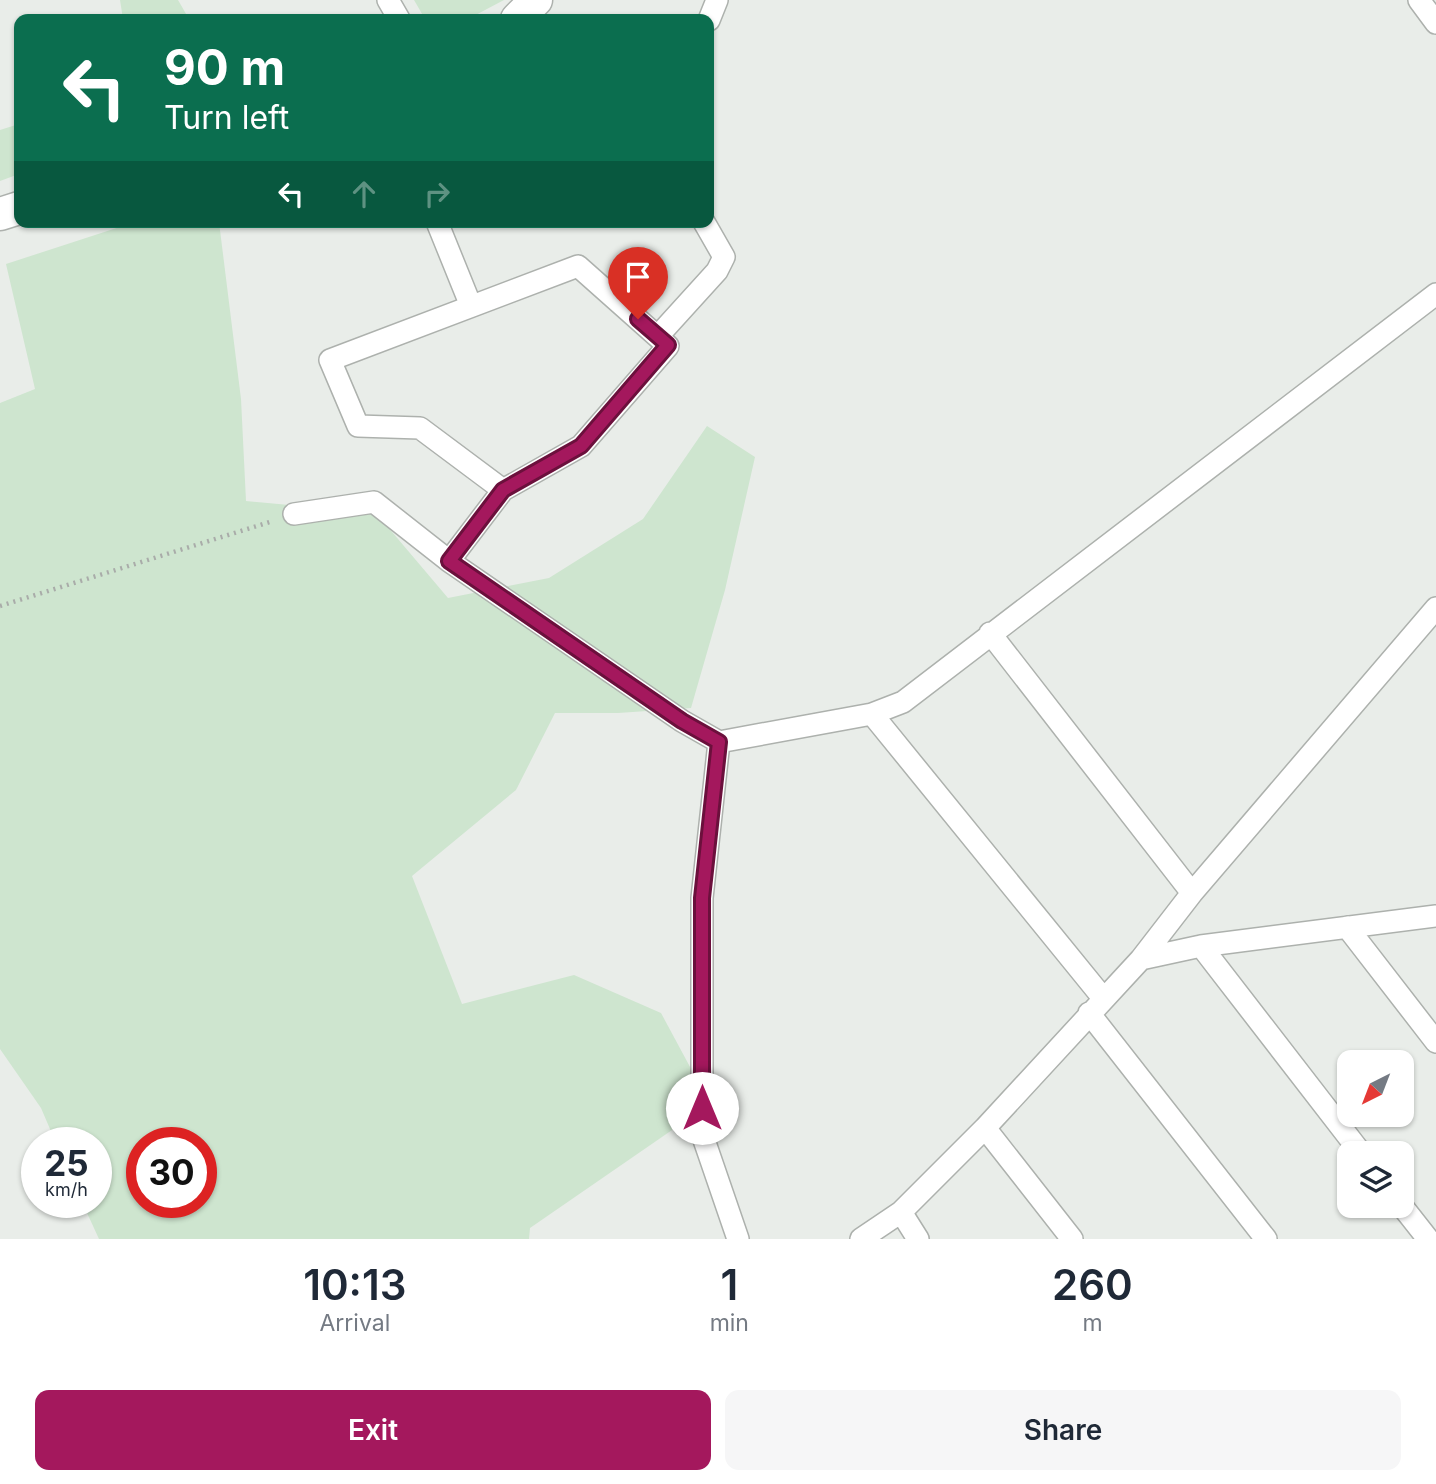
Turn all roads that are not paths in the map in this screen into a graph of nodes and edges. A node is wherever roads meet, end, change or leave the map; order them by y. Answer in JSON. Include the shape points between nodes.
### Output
{"nodes":[{"id":1,"x":536,"y":0,"type":"edge"},
{"id":2,"x":1419,"y":0,"type":"edge"},
{"id":3,"x":522,"y":14,"type":"edge"},
{"id":4,"x":1436,"y":23,"type":"edge"},
{"id":5,"x":439,"y":228,"type":"edge"},
{"id":6,"x":707,"y":228,"type":"edge"},
{"id":7,"x":1436,"y":294,"type":"edge"},
{"id":8,"x":471,"y":306,"type":"junction"},
{"id":9,"x":658,"y":336,"type":"junction"},
{"id":10,"x":503,"y":490,"type":"junction"},
{"id":11,"x":294,"y":514,"type":"road end"},
{"id":12,"x":449,"y":561,"type":"junction"},
{"id":13,"x":1436,"y":608,"type":"edge"},
{"id":14,"x":990,"y":633,"type":"junction"},
{"id":15,"x":872,"y":714,"type":"junction"},
{"id":16,"x":719,"y":742,"type":"junction"},
{"id":17,"x":1192,"y":893,"type":"junction"},
{"id":18,"x":1436,"y":916,"type":"edge"},
{"id":19,"x":1347,"y":927,"type":"junction"},
{"id":20,"x":1201,"y":946,"type":"junction"},
{"id":21,"x":1141,"y":959,"type":"junction"},
{"id":22,"x":1096,"y":1005,"type":"junction"},
{"id":23,"x":1436,"y":1042,"type":"edge"},
{"id":24,"x":985,"y":1128,"type":"junction"},
{"id":25,"x":1352,"y":1141,"type":"edge"},
{"id":26,"x":901,"y":1212,"type":"junction"},
{"id":27,"x":1411,"y":1218,"type":"edge"},
{"id":28,"x":738,"y":1239,"type":"edge"},
{"id":29,"x":861,"y":1239,"type":"edge"},
{"id":30,"x":918,"y":1239,"type":"edge"},
{"id":31,"x":1072,"y":1239,"type":"edge"},
{"id":32,"x":1266,"y":1239,"type":"edge"},
{"id":33,"x":1427,"y":1239,"type":"edge"}],
"edges":[{"from":1,"to":3,"type":"main road"},
{"from":2,"to":4,"type":"street"},
{"from":5,"to":8,"type":"street"},
{"from":6,"to":9,"type":"street","via":[[724,257],[717,271]]},
{"from":7,"to":14,"type":"street"},
{"from":8,"to":9,"type":"street","via":[[578,266]]},
{"from":8,"to":10,"type":"street","via":[[330,360],[358,426],[420,428]]},
{"from":9,"to":10,"type":"street","via":[[668,345],[581,446]]},
{"from":10,"to":12,"type":"street"},
{"from":11,"to":12,"type":"street","via":[[374,502]]},
{"from":12,"to":16,"type":"street"},
{"from":13,"to":17,"type":"street"},
{"from":14,"to":15,"type":"street","via":[[904,702]]},
{"from":14,"to":17,"type":"street"},
{"from":15,"to":16,"type":"street"},
{"from":15,"to":22,"type":"street"},
{"from":16,"to":28,"type":"street","via":[[702,898],[702,1134]]},
{"from":17,"to":21,"type":"street"},
{"from":18,"to":19,"type":"street"},
{"from":19,"to":20,"type":"street"},
{"from":19,"to":23,"type":"street"},
{"from":20,"to":21,"type":"street"},
{"from":20,"to":25,"type":"street"},
{"from":21,"to":22,"type":"street"},
{"from":22,"to":24,"type":"street"},
{"from":22,"to":32,"type":"street"},
{"from":24,"to":26,"type":"street"},
{"from":24,"to":31,"type":"street"},
{"from":26,"to":29,"type":"street"},
{"from":26,"to":30,"type":"street"},
{"from":27,"to":33,"type":"street"}]}
